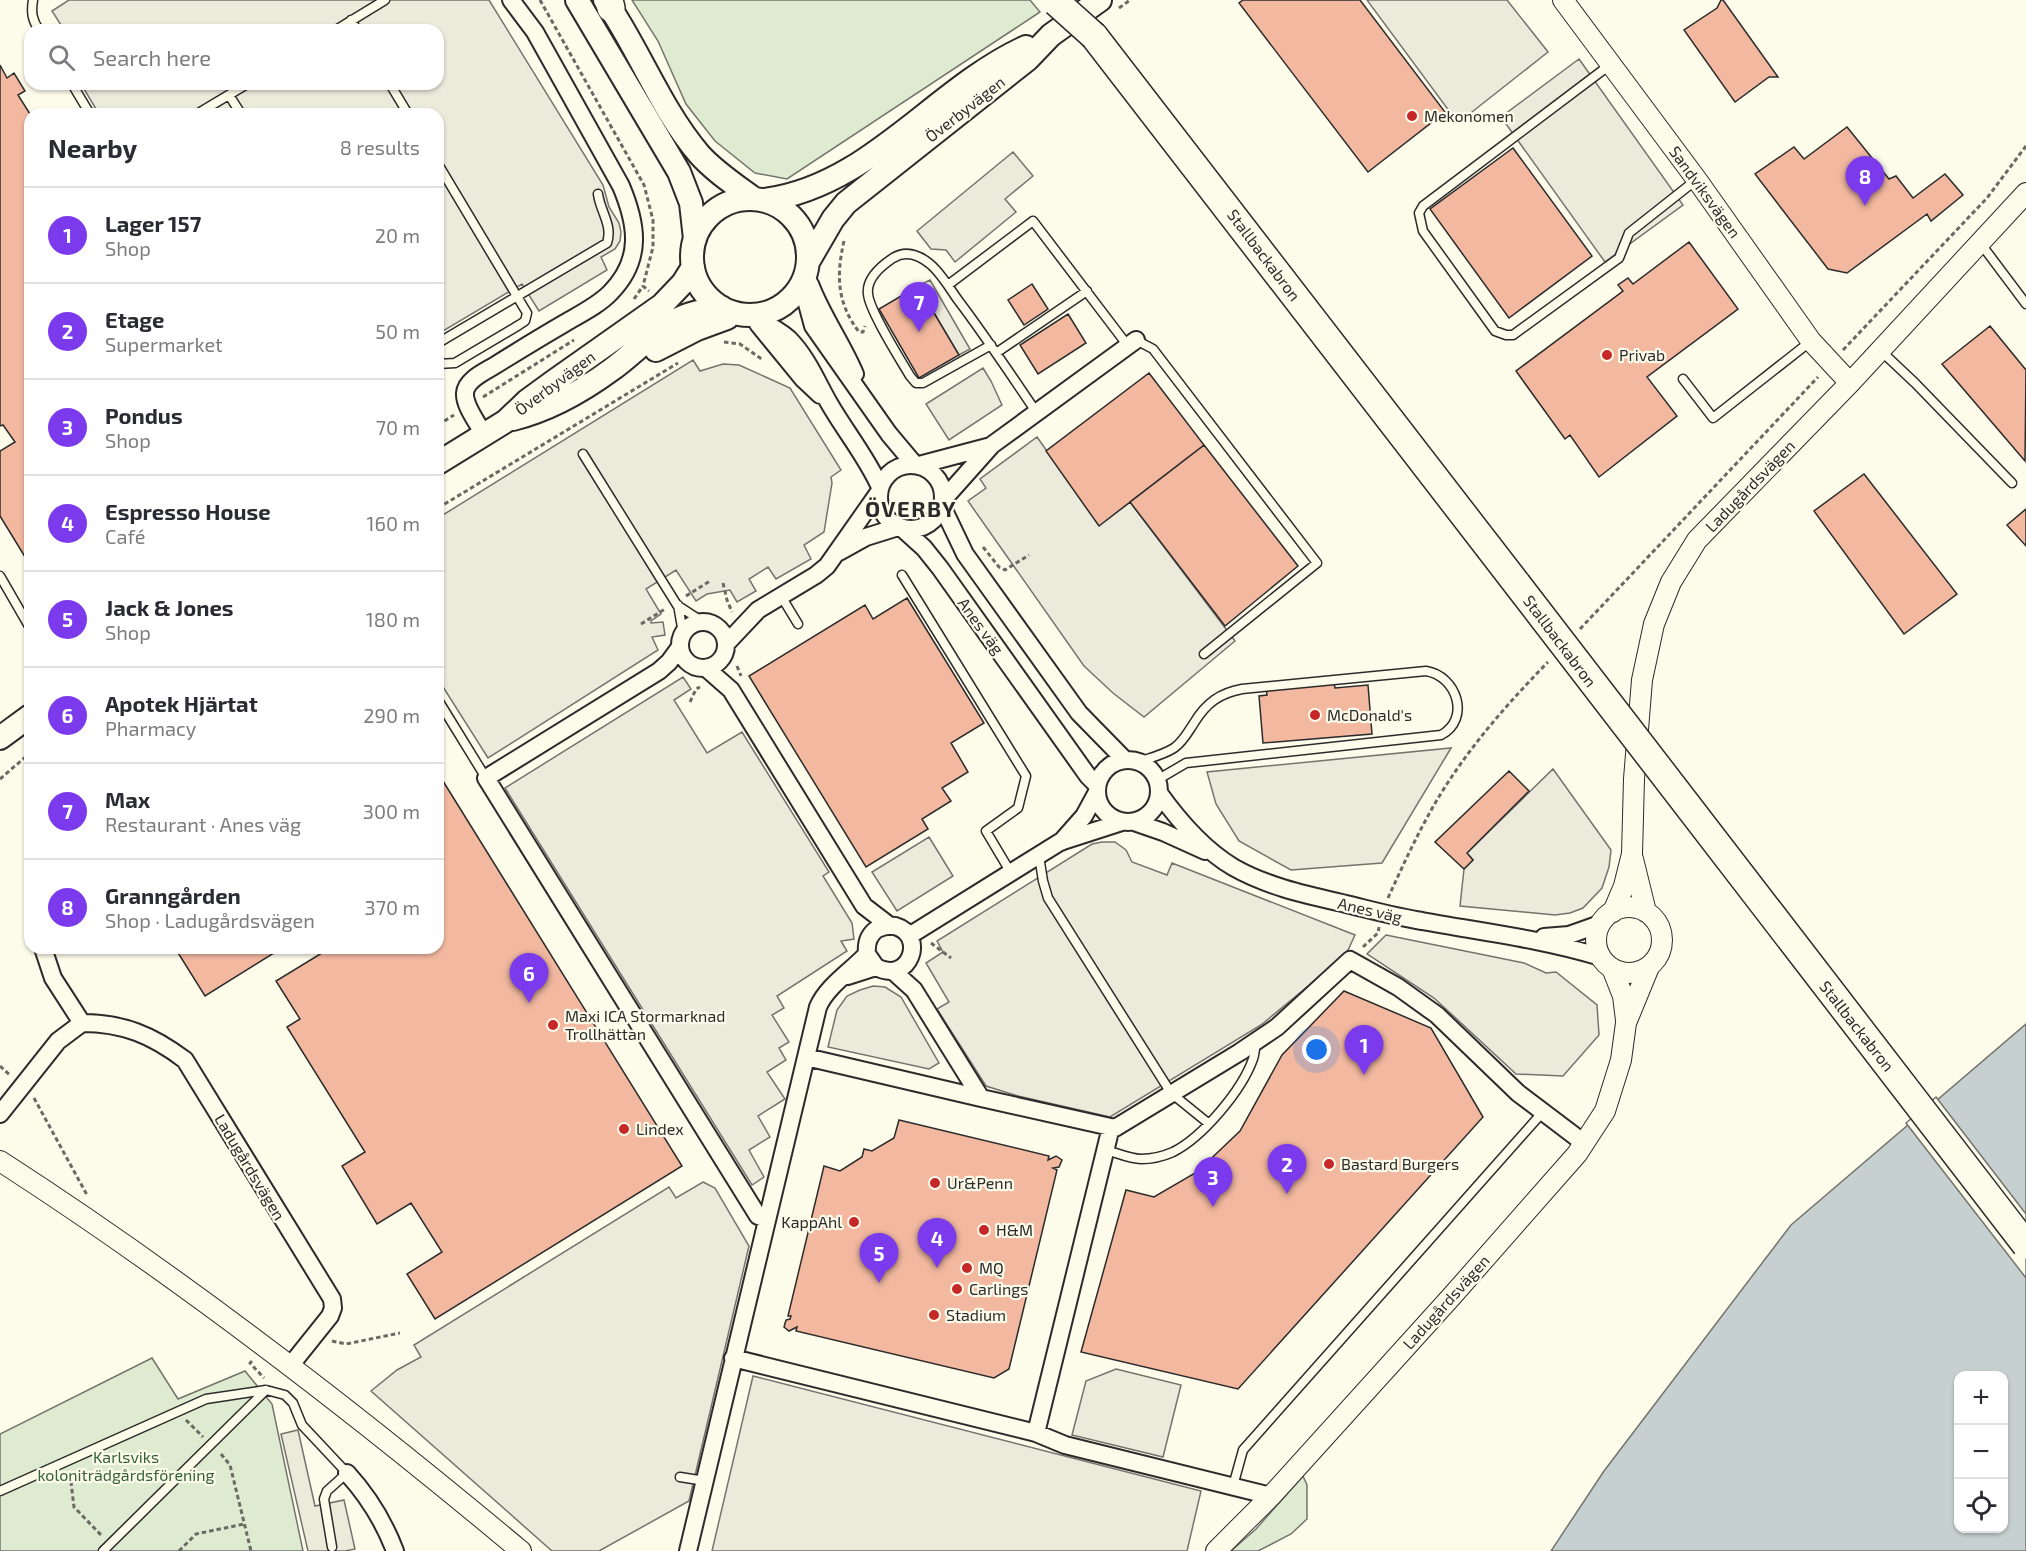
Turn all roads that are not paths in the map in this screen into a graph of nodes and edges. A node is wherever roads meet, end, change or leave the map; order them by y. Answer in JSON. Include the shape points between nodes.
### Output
{"nodes":[{"id":1,"x":33,"y":0,"type":"edge"},
{"id":2,"x":385,"y":0,"type":"edge"},
{"id":3,"x":511,"y":0,"type":"edge"},
{"id":4,"x":577,"y":0,"type":"edge"},
{"id":5,"x":1563,"y":0,"type":"edge"},
{"id":6,"x":1064,"y":1,"type":"edge"},
{"id":7,"x":608,"y":3,"type":"edge"},
{"id":8,"x":1105,"y":7,"type":"edge"},
{"id":9,"x":351,"y":21,"type":"junction"},
{"id":10,"x":35,"y":24,"type":"edge"},
{"id":11,"x":346,"y":24,"type":"edge"},
{"id":12,"x":353,"y":24,"type":"edge"},
{"id":13,"x":1052,"y":35,"type":"junction"},
{"id":14,"x":1611,"y":64,"type":"junction"},
{"id":15,"x":76,"y":90,"type":"edge"},
{"id":16,"x":237,"y":90,"type":"edge"},
{"id":17,"x":394,"y":90,"type":"edge"},
{"id":18,"x":229,"y":95,"type":"junction"},
{"id":19,"x":86,"y":108,"type":"edge"},
{"id":20,"x":207,"y":108,"type":"edge"},
{"id":21,"x":237,"y":108,"type":"edge"},
{"id":22,"x":404,"y":108,"type":"edge"},
{"id":23,"x":444,"y":174,"type":"edge"},
{"id":24,"x":1697,"y":180,"type":"junction"},
{"id":25,"x":2026,"y":193,"type":"edge"},
{"id":26,"x":598,"y":194,"type":"dead end"},
{"id":27,"x":759,"y":199,"type":"junction"},
{"id":28,"x":694,"y":239,"type":"junction"},
{"id":29,"x":1980,"y":243,"type":"junction"},
{"id":30,"x":693,"y":267,"type":"junction"},
{"id":31,"x":807,"y":267,"type":"junction"},
{"id":32,"x":948,"y":285,"type":"junction"},
{"id":33,"x":1087,"y":291,"type":"junction"},
{"id":34,"x":518,"y":296,"type":"junction"},
{"id":35,"x":2026,"y":304,"type":"edge"},
{"id":36,"x":737,"y":312,"type":"junction"},
{"id":37,"x":444,"y":339,"type":"edge"},
{"id":38,"x":1811,"y":341,"type":"junction"},
{"id":39,"x":1132,"y":343,"type":"junction"},
{"id":40,"x":991,"y":345,"type":"junction"},
{"id":41,"x":1879,"y":350,"type":"junction"},
{"id":42,"x":996,"y":353,"type":"junction"},
{"id":43,"x":444,"y":364,"type":"edge"},
{"id":44,"x":1683,"y":379,"type":"dead end"},
{"id":45,"x":1850,"y":383,"type":"junction"},
{"id":46,"x":1037,"y":413,"type":"junction"},
{"id":47,"x":506,"y":421,"type":"junction"},
{"id":48,"x":484,"y":435,"type":"junction"},
{"id":49,"x":992,"y":446,"type":"junction"},
{"id":50,"x":583,"y":454,"type":"dead end"},
{"id":51,"x":444,"y":460,"type":"edge"},
{"id":52,"x":917,"y":465,"type":"junction"},
{"id":53,"x":2012,"y":483,"type":"dead end"},
{"id":54,"x":879,"y":489,"type":"junction"},
{"id":55,"x":943,"y":503,"type":"junction"},
{"id":56,"x":900,"y":528,"type":"junction"},
{"id":57,"x":838,"y":552,"type":"junction"},
{"id":58,"x":902,"y":574,"type":"dead end"},
{"id":59,"x":0,"y":576,"type":"edge"},
{"id":60,"x":781,"y":596,"type":"junction"},
{"id":61,"x":677,"y":605,"type":"junction"},
{"id":62,"x":758,"y":610,"type":"junction"},
{"id":63,"x":24,"y":618,"type":"edge"},
{"id":64,"x":708,"y":623,"type":"junction"},
{"id":65,"x":798,"y":624,"type":"dead end"},
{"id":66,"x":681,"y":640,"type":"junction"},
{"id":67,"x":725,"y":648,"type":"junction"},
{"id":68,"x":1204,"y":654,"type":"dead end"},
{"id":69,"x":698,"y":666,"type":"junction"},
{"id":70,"x":659,"y":671,"type":"junction"},
{"id":71,"x":731,"y":690,"type":"junction"},
{"id":72,"x":444,"y":710,"type":"edge"},
{"id":73,"x":24,"y":720,"type":"edge"},
{"id":74,"x":0,"y":738,"type":"edge"},
{"id":75,"x":1132,"y":761,"type":"junction"},
{"id":76,"x":486,"y":778,"type":"junction"},
{"id":77,"x":1158,"y":787,"type":"junction"},
{"id":78,"x":1097,"y":788,"type":"junction"},
{"id":79,"x":1128,"y":822,"type":"junction"},
{"id":80,"x":1060,"y":842,"type":"junction"},
{"id":81,"x":1632,"y":854,"type":"junction"},
{"id":82,"x":1039,"y":856,"type":"junction"},
{"id":83,"x":1217,"y":857,"type":"junction"},
{"id":84,"x":1011,"y":873,"type":"junction"},
{"id":85,"x":864,"y":906,"type":"junction"},
{"id":86,"x":1646,"y":912,"type":"junction"},
{"id":87,"x":1607,"y":918,"type":"junction"},
{"id":88,"x":890,"y":926,"type":"junction"},
{"id":89,"x":909,"y":936,"type":"junction"},
{"id":90,"x":1531,"y":939,"type":"junction"},
{"id":91,"x":45,"y":954,"type":"edge"},
{"id":92,"x":876,"y":957,"type":"junction"},
{"id":93,"x":910,"y":958,"type":"junction"},
{"id":94,"x":1606,"y":963,"type":"junction"},
{"id":95,"x":1649,"y":967,"type":"junction"},
{"id":96,"x":914,"y":990,"type":"junction"},
{"id":97,"x":82,"y":1023,"type":"junction"},
{"id":98,"x":1626,"y":1023,"type":"junction"},
{"id":99,"x":1256,"y":1041,"type":"junction"},
{"id":100,"x":806,"y":1057,"type":"junction"},
{"id":101,"x":1171,"y":1094,"type":"junction"},
{"id":102,"x":981,"y":1098,"type":"junction"},
{"id":103,"x":1542,"y":1113,"type":"junction"},
{"id":104,"x":0,"y":1114,"type":"edge"},
{"id":105,"x":1208,"y":1123,"type":"junction"},
{"id":106,"x":1111,"y":1127,"type":"junction"},
{"id":107,"x":1584,"y":1143,"type":"junction"},
{"id":108,"x":1106,"y":1150,"type":"junction"},
{"id":109,"x":0,"y":1161,"type":"edge"},
{"id":110,"x":767,"y":1219,"type":"junction"},
{"id":111,"x":2026,"y":1245,"type":"edge"},
{"id":112,"x":733,"y":1358,"type":"junction"},
{"id":113,"x":290,"y":1366,"type":"junction"},
{"id":114,"x":266,"y":1390,"type":"junction"},
{"id":115,"x":1036,"y":1433,"type":"junction"},
{"id":116,"x":347,"y":1473,"type":"junction"},
{"id":117,"x":680,"y":1477,"type":"dead end"},
{"id":118,"x":705,"y":1481,"type":"junction"},
{"id":119,"x":1233,"y":1486,"type":"junction"},
{"id":120,"x":0,"y":1491,"type":"edge"},
{"id":121,"x":1271,"y":1496,"type":"junction"},
{"id":122,"x":332,"y":1547,"type":"dead end"},
{"id":123,"x":103,"y":1551,"type":"edge"},
{"id":124,"x":395,"y":1551,"type":"edge"},
{"id":125,"x":522,"y":1551,"type":"edge"},
{"id":126,"x":688,"y":1551,"type":"edge"},
{"id":127,"x":1216,"y":1551,"type":"edge"}],
"edges":[{"from":1,"to":10,"type":"lane"},
{"from":2,"to":9,"type":"lane"},
{"from":3,"to":48,"type":"street","via":[[535,33],[621,186],[634,225],[634,249],[629,266],[611,292],[468,384],[468,406]]},
{"from":4,"to":28,"type":"main road","via":[[680,172],[691,203]]},
{"from":5,"to":14,"type":"street","name":"Sandviksvägen"},
{"from":6,"to":111,"type":"highway","name":"Stallbackabron","bridge":true},
{"from":7,"to":27,"type":"main road","via":[[700,155],[731,182]]},
{"from":8,"to":13,"type":"main road","name":"Överbyvägen"},
{"from":9,"to":11,"type":"lane"},
{"from":9,"to":12,"type":"lane"},
{"from":13,"to":27,"type":"main road","name":"Överbyvägen","via":[[992,66],[836,177],[796,195]]},
{"from":13,"to":31,"type":"main road","name":"Överbyvägen","via":[[1028,59],[846,203]]},
{"from":14,"to":24,"type":"street","name":"Sandviksvägen"},
{"from":14,"to":24,"type":"lane","via":[[1423,206],[1419,213],[1423,231],[1495,331],[1513,335],[1619,258],[1629,233]]},
{"from":15,"to":19,"type":"lane"},
{"from":16,"to":18,"type":"lane"},
{"from":17,"to":22,"type":"lane"},
{"from":18,"to":20,"type":"lane"},
{"from":18,"to":21,"type":"lane"},
{"from":23,"to":34,"type":"lane"},
{"from":24,"to":38,"type":"street","name":"Sandviksvägen"},
{"from":25,"to":29,"type":"street","name":"Ladugårdsvägen"},
{"from":26,"to":34,"type":"lane","via":[[609,226],[607,243]]},
{"from":27,"to":28,"type":"main road","name":"Överbyvägen","via":[[731,201],[721,206],[705,219]]},
{"from":27,"to":31,"type":"main road","via":[[782,207],[795,219],[807,244]]},
{"from":28,"to":30,"type":"main road"},
{"from":29,"to":35,"type":"lane"},
{"from":29,"to":41,"type":"street","name":"Ladugårdsvägen"},
{"from":30,"to":36,"type":"main road","via":[[706,294]]},
{"from":30,"to":47,"type":"main road","name":"Överbyvägen","via":[[662,305],[552,382]]},
{"from":31,"to":36,"type":"main road","name":"Överbyvägen","via":[[799,288],[782,306],[766,312]]},
{"from":31,"to":52,"type":"street","via":[[819,307],[850,362],[864,397],[889,434]]},
{"from":32,"to":33,"type":"lane","via":[[1034,221]]},
{"from":32,"to":40,"type":"lane"},
{"from":32,"to":40,"type":"lane","via":[[933,266],[908,253],[881,267],[870,281],[868,294],[910,376],[916,383],[923,383]]},
{"from":33,"to":39,"type":"lane"},
{"from":33,"to":42,"type":"lane"},
{"from":34,"to":37,"type":"lane"},
{"from":34,"to":43,"type":"lane","via":[[527,313],[525,321],[455,363]]},
{"from":36,"to":47,"type":"main road","name":"Överbyvägen","via":[[684,316],[572,396],[532,415]]},
{"from":36,"to":54,"type":"street","via":[[768,335],[803,380],[829,404],[869,463]]},
{"from":38,"to":44,"type":"lane","via":[[1713,418]]},
{"from":38,"to":45,"type":"street","name":"Sandviksvägen"},
{"from":39,"to":46,"type":"street"},
{"from":39,"to":68,"type":"lane","via":[[1154,349],[1317,563]]},
{"from":40,"to":42,"type":"lane"},
{"from":41,"to":45,"type":"street","name":"Ladugårdsvägen"},
{"from":41,"to":53,"type":"lane"},
{"from":42,"to":46,"type":"lane"},
{"from":45,"to":81,"type":"street","name":"Ladugårdsvägen","via":[[1697,540],[1671,582],[1654,624],[1641,680]]},
{"from":46,"to":49,"type":"street"},
{"from":47,"to":48,"type":"main road"},
{"from":48,"to":51,"type":"main road"},
{"from":49,"to":52,"type":"street"},
{"from":49,"to":55,"type":"street"},
{"from":50,"to":61,"type":"lane"},
{"from":52,"to":54,"type":"street","via":[[894,470]]},
{"from":52,"to":55,"type":"street","via":[[938,478]]},
{"from":54,"to":56,"type":"street","via":[[880,509]]},
{"from":54,"to":57,"type":"street"},
{"from":55,"to":56,"type":"street","via":[[931,523],[913,530]]},
{"from":55,"to":75,"type":"street","name":"Anes väg","via":[[965,554],[1079,713]]},
{"from":56,"to":57,"type":"street","via":[[866,537]]},
{"from":56,"to":78,"type":"street","name":"Anes väg","via":[[940,568]]},
{"from":57,"to":60,"type":"street","via":[[827,566]]},
{"from":58,"to":84,"type":"lane","via":[[1026,776],[1018,808],[986,831]]},
{"from":59,"to":63,"type":"lane"},
{"from":60,"to":62,"type":"street"},
{"from":60,"to":65,"type":"lane"},
{"from":61,"to":64,"type":"lane"},
{"from":61,"to":66,"type":"lane"},
{"from":62,"to":64,"type":"street"},
{"from":62,"to":67,"type":"street"},
{"from":64,"to":66,"type":"street","via":[[693,624]]},
{"from":64,"to":67,"type":"street","via":[[723,634]]},
{"from":66,"to":69,"type":"street","via":[[683,657]]},
{"from":66,"to":70,"type":"street"},
{"from":67,"to":69,"type":"street","via":[[716,664]]},
{"from":67,"to":71,"type":"street"},
{"from":69,"to":70,"type":"street"},
{"from":69,"to":71,"type":"street"},
{"from":70,"to":76,"type":"street"},
{"from":71,"to":85,"type":"street"},
{"from":72,"to":76,"type":"lane"},
{"from":73,"to":74,"type":"main road"},
{"from":75,"to":77,"type":"street","via":[[1146,766]]},
{"from":75,"to":77,"type":"lane","via":[[1174,748],[1186,737],[1204,707],[1227,692],[1426,671],[1446,679],[1453,689],[1457,718],[1450,731],[1441,735],[1186,763]]},
{"from":75,"to":78,"type":"street","via":[[1107,768]]},
{"from":76,"to":110,"type":"street","via":[[758,1216]]},
{"from":77,"to":79,"type":"street","via":[[1154,809],[1141,819]]},
{"from":77,"to":83,"type":"street","name":"Anes väg","via":[[1191,833]]},
{"from":78,"to":79,"type":"street","via":[[1104,811],[1115,820]]},
{"from":78,"to":80,"type":"street","via":[[1084,816]]},
{"from":79,"to":80,"type":"street"},
{"from":79,"to":83,"type":"street","name":"Anes väg","via":[[1163,832]]},
{"from":80,"to":82,"type":"street"},
{"from":81,"to":86,"type":"street","name":"Ladugårdsvägen"},
{"from":81,"to":87,"type":"street","name":"Ladugårdsvägen","via":[[1624,886]]},
{"from":82,"to":84,"type":"street"},
{"from":82,"to":101,"type":"lane","via":[[1048,898]]},
{"from":83,"to":90,"type":"street","name":"Anes väg","via":[[1271,885],[1312,897],[1419,921]]},
{"from":84,"to":89,"type":"street"},
{"from":85,"to":88,"type":"street"},
{"from":85,"to":92,"type":"street"},
{"from":86,"to":87,"type":"street","via":[[1622,908]]},
{"from":86,"to":95,"type":"street","via":[[1655,919],[1662,934],[1661,951]]},
{"from":87,"to":90,"type":"street","name":"Anes väg","via":[[1569,935]]},
{"from":87,"to":94,"type":"street","via":[[1596,940]]},
{"from":88,"to":89,"type":"street"},
{"from":88,"to":92,"type":"street","via":[[878,929]]},
{"from":89,"to":93,"type":"street"},
{"from":90,"to":94,"type":"street","name":"Anes väg"},
{"from":91,"to":97,"type":"street","via":[[53,978]]},
{"from":92,"to":93,"type":"street","via":[[905,966]]},
{"from":92,"to":96,"type":"street"},
{"from":92,"to":100,"type":"street","via":[[823,996]]},
{"from":93,"to":96,"type":"street"},
{"from":94,"to":95,"type":"street","via":[[1618,972],[1631,973]]},
{"from":94,"to":98,"type":"street","name":"Ladugårdsvägen","via":[[1623,996]]},
{"from":95,"to":98,"type":"street","name":"Ladugårdsvägen"},
{"from":96,"to":102,"type":"street"},
{"from":97,"to":104,"type":"street","via":[[58,1041]]},
{"from":97,"to":113,"type":"street","name":"Ladugårdsvägen","via":[[108,1023],[141,1033],[185,1059],[332,1299],[330,1316]]},
{"from":98,"to":107,"type":"street","name":"Ladugårdsvägen","via":[[1621,1060],[1605,1111]]},
{"from":99,"to":101,"type":"street"},
{"from":99,"to":103,"type":"street","via":[[1350,960],[1437,1014]]},
{"from":99,"to":105,"type":"lane","via":[[1247,1073]]},
{"from":100,"to":102,"type":"street"},
{"from":100,"to":110,"type":"street"},
{"from":101,"to":105,"type":"lane"},
{"from":101,"to":106,"type":"street"},
{"from":102,"to":106,"type":"street"},
{"from":103,"to":107,"type":"street"},
{"from":103,"to":119,"type":"lane","via":[[1243,1450]]},
{"from":105,"to":108,"type":"lane","via":[[1197,1136],[1172,1152],[1154,1157],[1139,1159]]},
{"from":106,"to":108,"type":"street"},
{"from":107,"to":121,"type":"street","name":"Ladugårdsvägen"},
{"from":108,"to":115,"type":"street"},
{"from":109,"to":113,"type":"street","via":[[190,1289]]},
{"from":110,"to":112,"type":"street"},
{"from":112,"to":115,"type":"street"},
{"from":112,"to":118,"type":"street"},
{"from":113,"to":125,"type":"street"},
{"from":114,"to":116,"type":"lane","via":[[285,1395],[293,1403],[302,1425]]},
{"from":114,"to":120,"type":"lane","via":[[206,1399]]},
{"from":114,"to":123,"type":"lane"},
{"from":115,"to":119,"type":"street","via":[[1065,1445]]},
{"from":116,"to":122,"type":"lane","via":[[327,1491],[324,1499]]},
{"from":116,"to":124,"type":"street","via":[[377,1513]]},
{"from":117,"to":118,"type":"lane"},
{"from":118,"to":126,"type":"street"},
{"from":119,"to":121,"type":"street"},
{"from":121,"to":127,"type":"street","name":"Ladugårdsvägen"}]}
